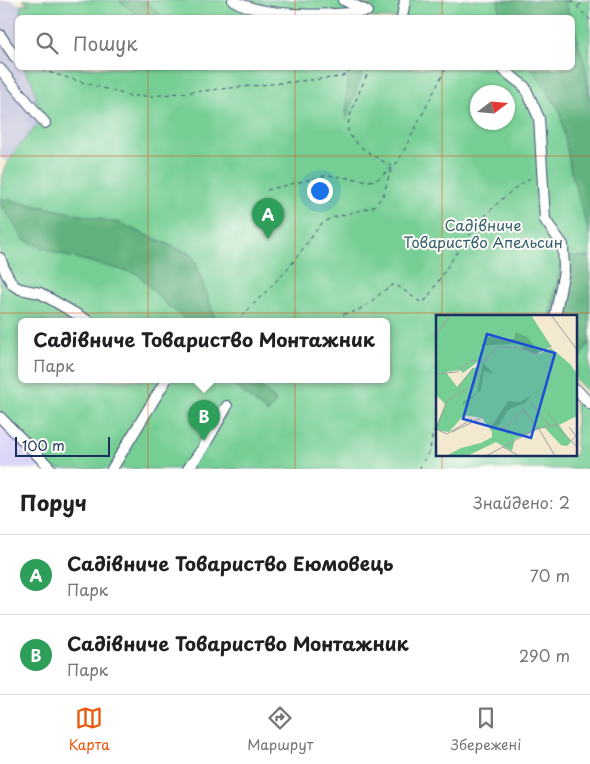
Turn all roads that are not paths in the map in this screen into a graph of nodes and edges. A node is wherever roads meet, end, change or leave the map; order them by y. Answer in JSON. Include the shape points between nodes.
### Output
{"nodes":[{"id":1,"x":234,"y":0,"type":"edge"},
{"id":2,"x":343,"y":0,"type":"edge"},
{"id":3,"x":406,"y":0,"type":"edge"},
{"id":4,"x":403,"y":15,"type":"edge"},
{"id":5,"x":0,"y":36,"type":"edge"},
{"id":6,"x":15,"y":56,"type":"edge"},
{"id":7,"x":0,"y":70,"type":"edge"},
{"id":8,"x":504,"y":70,"type":"edge"},
{"id":9,"x":45,"y":123,"type":"dead end"},
{"id":10,"x":0,"y":258,"type":"edge"},
{"id":11,"x":555,"y":315,"type":"edge"},
{"id":12,"x":83,"y":318,"type":"edge"},
{"id":13,"x":164,"y":383,"type":"edge"},
{"id":14,"x":578,"y":391,"type":"edge"},
{"id":15,"x":590,"y":404,"type":"edge"},
{"id":16,"x":228,"y":406,"type":"dead end"},
{"id":17,"x":0,"y":417,"type":"edge"},
{"id":18,"x":50,"y":469,"type":"edge"},
{"id":19,"x":112,"y":469,"type":"edge"},
{"id":20,"x":188,"y":469,"type":"edge"}],
"edges":[{"from":1,"to":2,"type":"street","via":[[266,11],[311,14],[367,11]]},
{"from":3,"to":4,"type":"street"},
{"from":5,"to":6,"type":"street"},
{"from":7,"to":9,"type":"street"},
{"from":8,"to":11,"type":"street","via":[[525,87],[539,118],[545,220],[563,245],[564,271]]},
{"from":10,"to":12,"type":"street","via":[[10,279],[20,289],[40,293]]},
{"from":13,"to":19,"type":"street"},
{"from":14,"to":15,"type":"street"},
{"from":16,"to":20,"type":"street"},
{"from":17,"to":18,"type":"street"}]}
